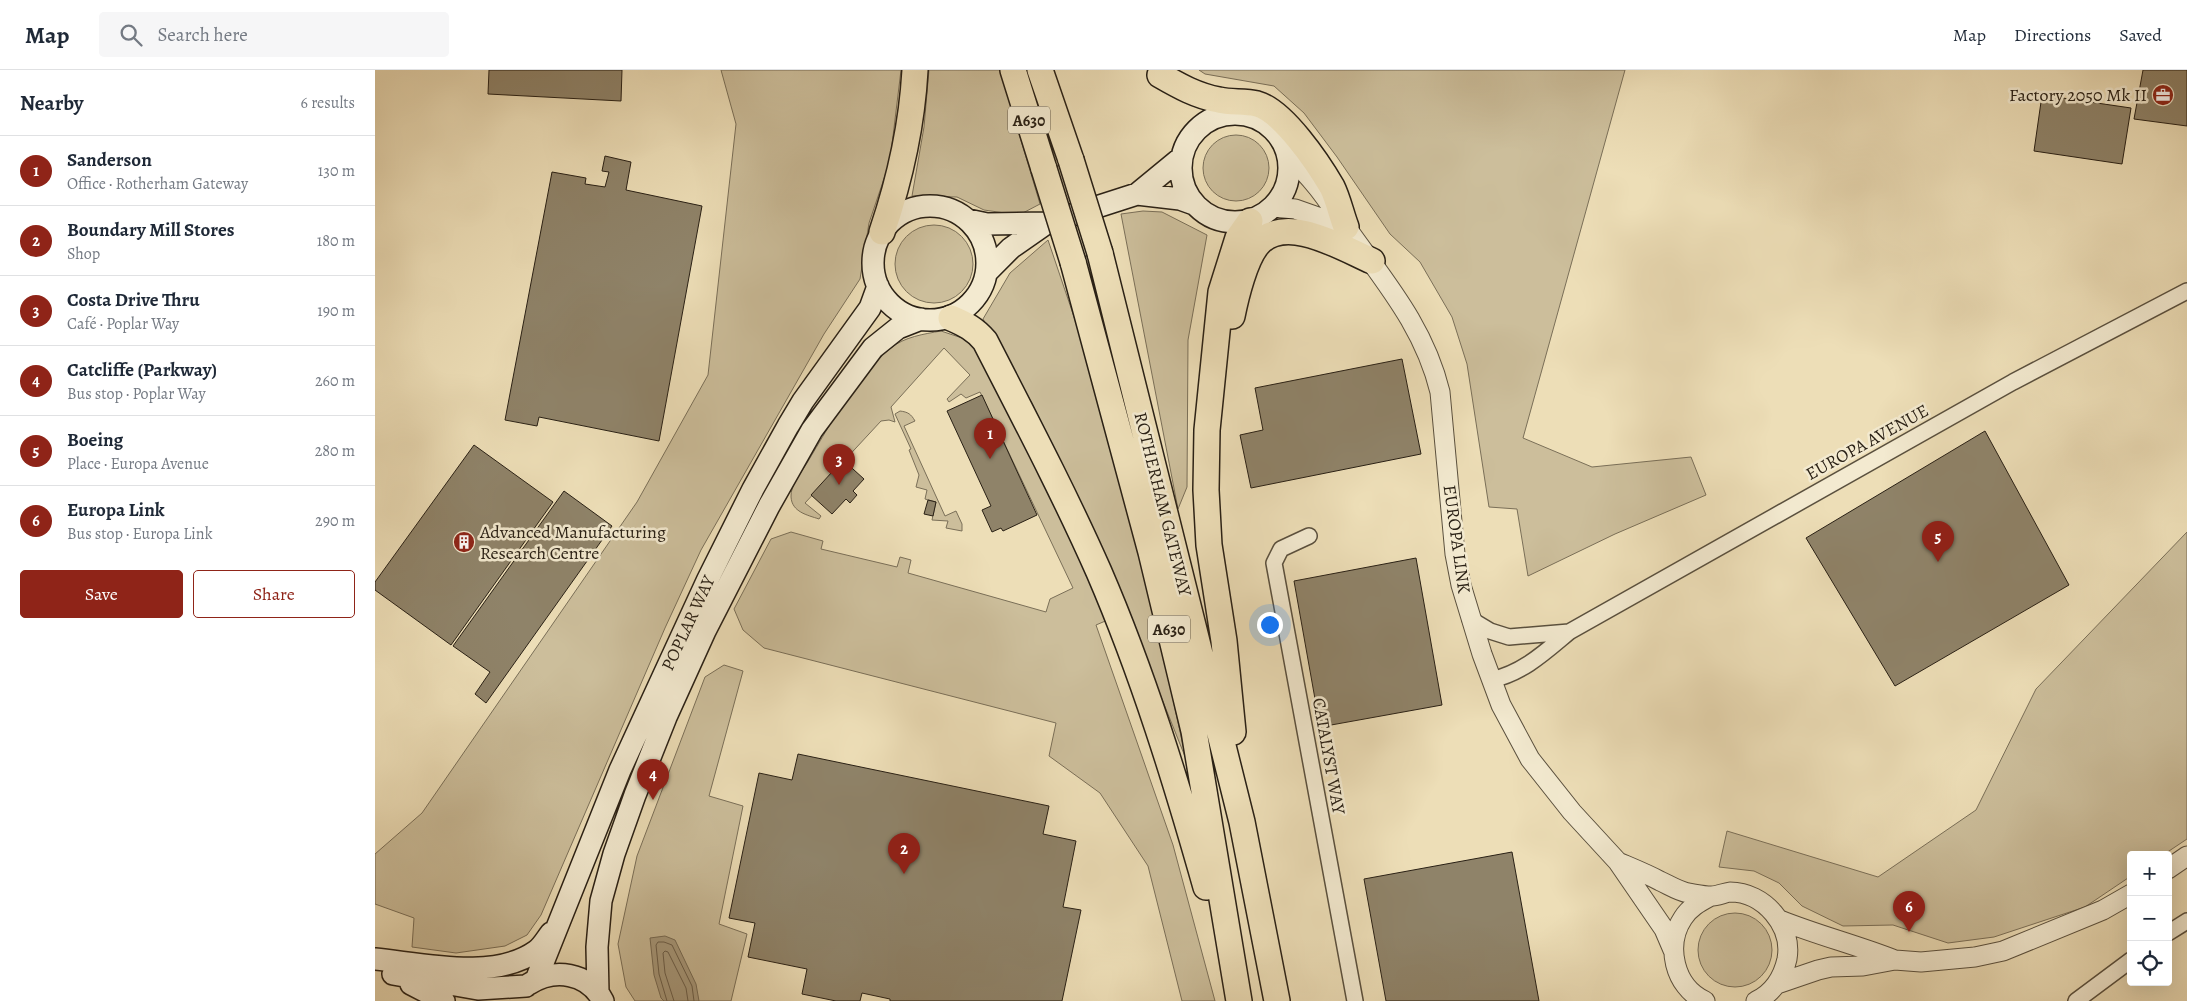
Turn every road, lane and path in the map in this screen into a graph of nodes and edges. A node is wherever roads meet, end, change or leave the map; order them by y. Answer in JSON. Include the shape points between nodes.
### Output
{"nodes":[{"id":1,"x":915,"y":70,"type":"edge"},
{"id":2,"x":1013,"y":70,"type":"edge"},
{"id":3,"x":1040,"y":70,"type":"edge"},
{"id":4,"x":1158,"y":72,"type":"edge"},
{"id":5,"x":1221,"y":116,"type":"junction"},
{"id":6,"x":1288,"y":156,"type":"junction"},
{"id":7,"x":1182,"y":157,"type":"junction"},
{"id":8,"x":1137,"y":194,"type":"junction"},
{"id":9,"x":1194,"y":204,"type":"junction"},
{"id":10,"x":1273,"y":207,"type":"junction"},
{"id":11,"x":968,"y":220,"type":"junction"},
{"id":12,"x":1251,"y":221,"type":"junction"},
{"id":13,"x":1047,"y":223,"type":"junction"},
{"id":14,"x":1346,"y":227,"type":"junction"},
{"id":15,"x":882,"y":232,"type":"junction"},
{"id":16,"x":1372,"y":261,"type":"junction"},
{"id":17,"x":987,"y":272,"type":"junction"},
{"id":18,"x":878,"y":286,"type":"junction"},
{"id":19,"x":2187,"y":291,"type":"edge"},
{"id":20,"x":951,"y":318,"type":"junction"},
{"id":21,"x":921,"y":320,"type":"junction"},
{"id":22,"x":1209,"y":410,"type":"junction"},
{"id":23,"x":1309,"y":536,"type":"dead end"},
{"id":24,"x":1470,"y":619,"type":"junction"},
{"id":25,"x":1569,"y":632,"type":"junction"},
{"id":26,"x":1491,"y":680,"type":"junction"},
{"id":27,"x":1242,"y":822,"type":"junction"},
{"id":28,"x":2187,"y":856,"type":"edge"},
{"id":29,"x":1618,"y":862,"type":"junction"},
{"id":30,"x":2172,"y":866,"type":"edge"},
{"id":31,"x":1711,"y":896,"type":"junction"},
{"id":32,"x":2128,"y":896,"type":"edge"},
{"id":33,"x":1779,"y":920,"type":"junction"},
{"id":34,"x":2187,"y":921,"type":"edge"},
{"id":35,"x":559,"y":923,"type":"junction"},
{"id":36,"x":2172,"y":930,"type":"edge"},
{"id":37,"x":1673,"y":950,"type":"junction"},
{"id":38,"x":375,"y":959,"type":"edge"},
{"id":39,"x":1895,"y":960,"type":"junction"},
{"id":40,"x":2127,"y":963,"type":"edge"},
{"id":41,"x":384,"y":970,"type":"edge"},
{"id":42,"x":1777,"y":984,"type":"junction"},
{"id":43,"x":525,"y":989,"type":"edge"},
{"id":44,"x":1690,"y":995,"type":"edge"},
{"id":45,"x":601,"y":997,"type":"edge"},
{"id":46,"x":445,"y":1001,"type":"edge"},
{"id":47,"x":1238,"y":1001,"type":"edge"},
{"id":48,"x":1277,"y":1001,"type":"edge"},
{"id":49,"x":1355,"y":1001,"type":"edge"},
{"id":50,"x":1705,"y":1001,"type":"edge"},
{"id":51,"x":1756,"y":1001,"type":"edge"},
{"id":52,"x":2076,"y":1001,"type":"edge"}],
"edges":[{"from":1,"to":15,"type":"highway","via":[[900,171]]},
{"from":2,"to":47,"type":"highway","name":"ROTHERHAM GATEWAY","number":"A630","bridge":true,"via":[[1073,262],[1151,552],[1194,731]]},
{"from":3,"to":27,"type":"highway","name":"ROTHERHAM GATEWAY","number":"A630","bridge":true,"via":[[1100,254]]},
{"from":4,"to":5,"type":"highway","via":[[1167,87],[1183,101]]},
{"from":4,"to":14,"type":"highway","via":[[1204,97],[1269,108],[1282,119],[1333,188]]},
{"from":5,"to":6,"type":"main road","via":[[1245,115],[1260,120],[1278,135]]},
{"from":5,"to":7,"type":"main road","via":[[1205,122],[1193,134]]},
{"from":6,"to":10,"type":"main road","via":[[1289,172],[1285,187]]},
{"from":6,"to":14,"type":"street","name":"EUROPA LINK","via":[[1327,198]]},
{"from":7,"to":8,"type":"main road"},
{"from":7,"to":9,"type":"main road","via":[[1182,182]]},
{"from":8,"to":9,"type":"main road","via":[[1180,199]]},
{"from":8,"to":13,"type":"main road"},
{"from":9,"to":12,"type":"main road","via":[[1221,221]]},
{"from":10,"to":12,"type":"main road"},
{"from":10,"to":14,"type":"street","via":[[1295,209]]},
{"from":11,"to":13,"type":"main road","via":[[987,224]]},
{"from":11,"to":15,"type":"main road","via":[[946,207],[928,205],[910,209],[894,218]]},
{"from":11,"to":17,"type":"main road","via":[[985,244]]},
{"from":12,"to":22,"type":"highway","number":"A630","via":[[1238,238],[1221,292]]},
{"from":13,"to":17,"type":"main road","via":[[1011,248]]},
{"from":14,"to":16,"type":"street","name":"EUROPA LINK"},
{"from":15,"to":18,"type":"main road","via":[[873,264]]},
{"from":16,"to":22,"type":"highway","via":[[1314,236],[1293,232],[1266,237],[1257,245],[1234,306]]},
{"from":16,"to":24,"type":"street","name":"EUROPA LINK","via":[[1419,334],[1434,369],[1440,392],[1455,554]]},
{"from":17,"to":20,"type":"main road","via":[[980,292],[970,305]]},
{"from":18,"to":21,"type":"main road","via":[[888,302]]},
{"from":18,"to":35,"type":"main road","name":"POPLAR WAY","via":[[870,308],[803,401],[753,489],[652,699]]},
{"from":19,"to":25,"type":"street","name":"EUROPA AVENUE","via":[[2013,382]]},
{"from":20,"to":21,"type":"main road"},
{"from":20,"to":47,"type":"highway","number":"A630","via":[[968,326],[985,341],[1099,573],[1137,668],[1181,796]]},
{"from":21,"to":45,"type":"main road","name":"POPLAR WAY","via":[[898,328],[873,348],[812,430],[705,631],[652,751],[601,901],[597,947]]},
{"from":22,"to":27,"type":"highway","number":"A630","via":[[1209,545],[1224,641]]},
{"from":23,"to":49,"type":"street","name":"CATALYST WAY","via":[[1281,549],[1274,563]]},
{"from":24,"to":25,"type":"street","name":"EUROPA AVENUE","via":[[1490,631],[1509,637]]},
{"from":24,"to":26,"type":"street","name":"EUROPA LINK"},
{"from":25,"to":26,"type":"street","name":"EUROPA AVENUE","via":[[1521,669]]},
{"from":26,"to":29,"type":"street","name":"EUROPA LINK","via":[[1530,759]]},
{"from":27,"to":48,"type":"highway","name":"ROTHERHAM GATEWAY","number":"A630"},
{"from":28,"to":30,"type":"street"},
{"from":29,"to":31,"type":"street","name":"EUROPA LINK","via":[[1680,891]]},
{"from":29,"to":37,"type":"street","name":"EUROPA LINK","via":[[1664,929]]},
{"from":31,"to":33,"type":"street","name":"EUROPA LINK","via":[[1730,892],[1749,896],[1767,905]]},
{"from":31,"to":37,"type":"street","name":"EUROPA LINK","via":[[1695,904],[1683,917]]},
{"from":32,"to":39,"type":"street","name":"EUROPA LINK","via":[[2103,910],[2003,950],[1975,957],[1921,962]]},
{"from":33,"to":39,"type":"street","name":"EUROPA LINK"},
{"from":33,"to":42,"type":"street","name":"EUROPA LINK","via":[[1786,935],[1788,952],[1785,969]]},
{"from":34,"to":36,"type":"street"},
{"from":35,"to":38,"type":"main road","via":[[537,950],[512,963],[485,969]]},
{"from":35,"to":43,"type":"main road","name":"POPLAR WAY"},
{"from":37,"to":44,"type":"street","name":"EUROPA LINK","via":[[1678,971]]},
{"from":39,"to":42,"type":"street","name":"EUROPA LINK","via":[[1818,970]]},
{"from":40,"to":52,"type":"street"},
{"from":41,"to":43,"type":"main road","via":[[478,989]]},
{"from":41,"to":46,"type":"main road"},
{"from":42,"to":51,"type":"street","name":"EUROPA LINK"},
{"from":43,"to":45,"type":"main road","name":"POPLAR WAY","via":[[548,975],[562,974],[588,983]]},
{"from":44,"to":50,"type":"street","name":"EUROPA LINK"}]}
